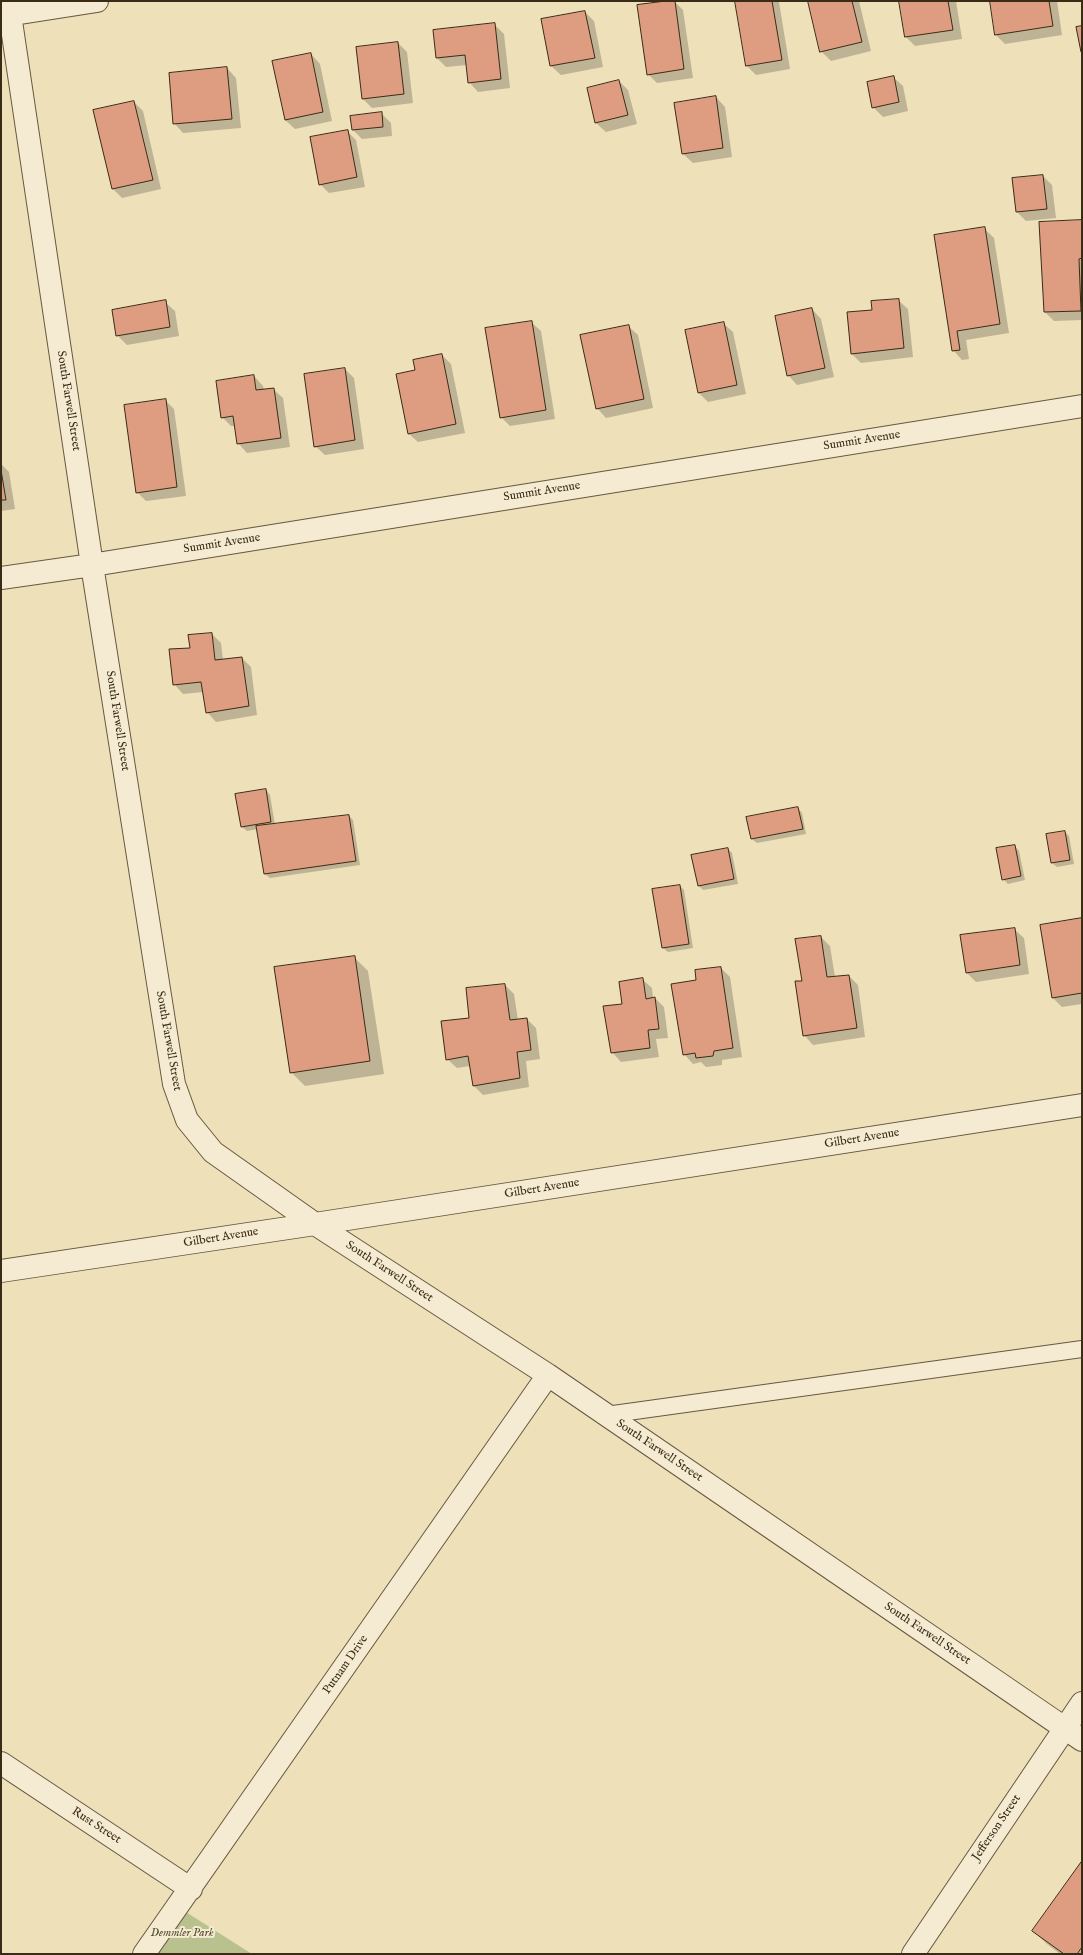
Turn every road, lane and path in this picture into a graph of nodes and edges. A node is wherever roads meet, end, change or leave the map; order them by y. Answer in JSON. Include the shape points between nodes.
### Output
{"nodes":[{"id":1,"x":97,"y":1,"type":"edge"},
{"id":2,"x":6,"y":11,"type":"edge"},
{"id":3,"x":1082,"y":406,"type":"edge"},
{"id":4,"x":92,"y":565,"type":"junction"},
{"id":5,"x":1,"y":578,"type":"edge"},
{"id":6,"x":1082,"y":1105,"type":"edge"},
{"id":7,"x":315,"y":1224,"type":"junction"},
{"id":8,"x":1,"y":1271,"type":"edge"},
{"id":9,"x":1082,"y":1349,"type":"edge"},
{"id":10,"x":548,"y":1375,"type":"junction"},
{"id":11,"x":606,"y":1415,"type":"junction"},
{"id":12,"x":1082,"y":1703,"type":"edge"},
{"id":13,"x":1064,"y":1728,"type":"junction"},
{"id":14,"x":1082,"y":1740,"type":"edge"},
{"id":15,"x":1,"y":1763,"type":"edge"},
{"id":16,"x":191,"y":1889,"type":"junction"},
{"id":17,"x":144,"y":1954,"type":"edge"},
{"id":18,"x":913,"y":1954,"type":"edge"}],
"edges":[{"from":1,"to":2,"type":"street"},
{"from":2,"to":4,"type":"street","name":"South Farwell Street"},
{"from":3,"to":4,"type":"street","name":"Summit Avenue"},
{"from":4,"to":5,"type":"street","name":"Summit Avenue"},
{"from":4,"to":7,"type":"street","name":"South Farwell Street","via":[[174,1084],[187,1120],[214,1152]]},
{"from":6,"to":7,"type":"street","name":"Gilbert Avenue"},
{"from":7,"to":8,"type":"street","name":"Gilbert Avenue"},
{"from":7,"to":10,"type":"street","name":"South Farwell Street"},
{"from":9,"to":11,"type":"lane"},
{"from":10,"to":11,"type":"street","name":"South Farwell Street"},
{"from":10,"to":16,"type":"street","name":"Putnam Drive"},
{"from":11,"to":13,"type":"street","name":"South Farwell Street"},
{"from":12,"to":13,"type":"street","name":"Jefferson Street"},
{"from":13,"to":14,"type":"street","name":"South Farwell Street"},
{"from":13,"to":18,"type":"street","name":"Jefferson Street"},
{"from":15,"to":16,"type":"street","name":"Rust Street"},
{"from":16,"to":17,"type":"street","name":"Putnam Drive"}]}
